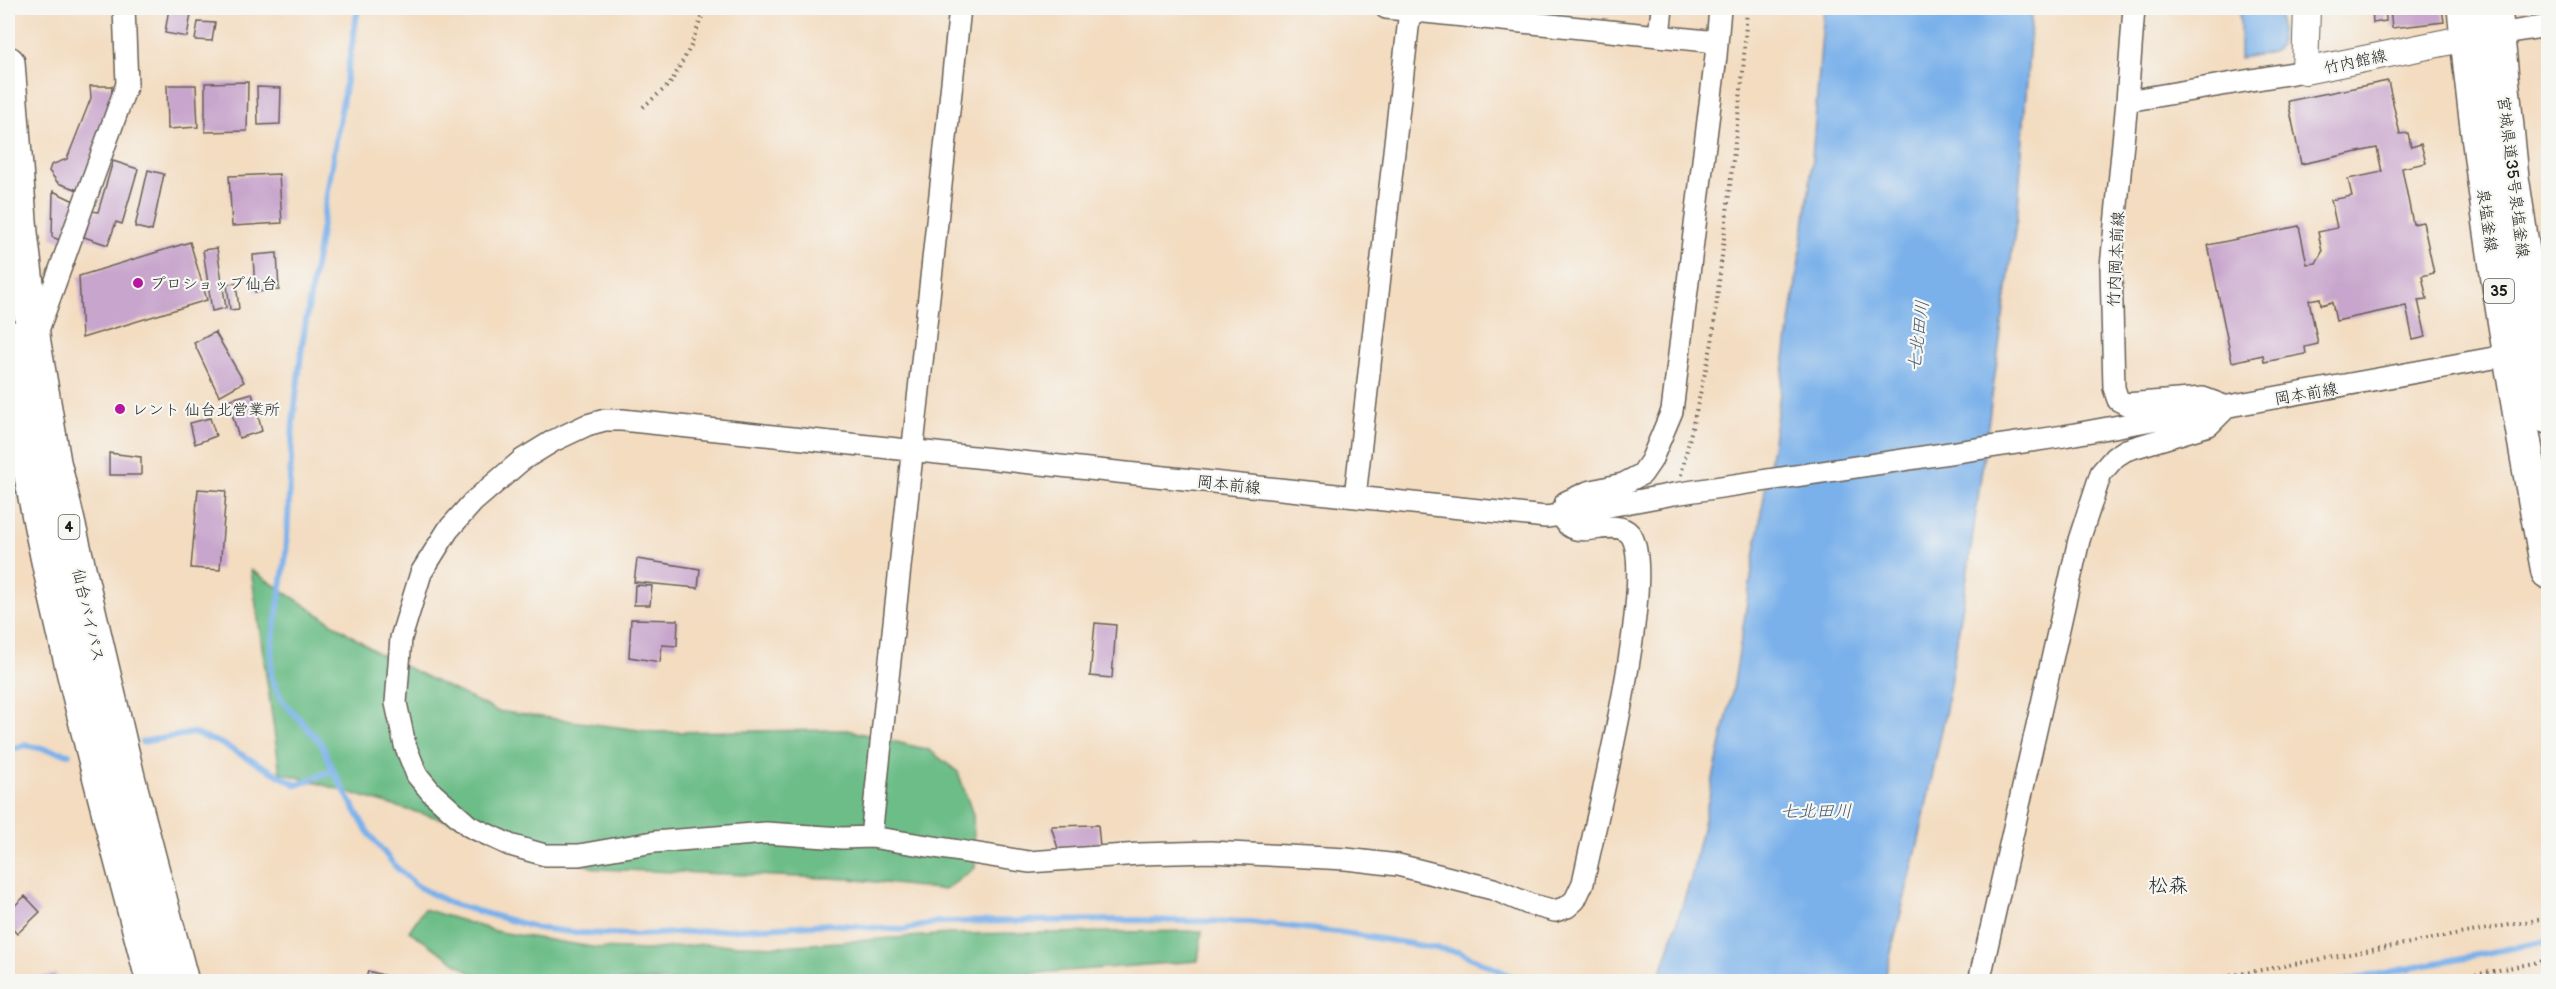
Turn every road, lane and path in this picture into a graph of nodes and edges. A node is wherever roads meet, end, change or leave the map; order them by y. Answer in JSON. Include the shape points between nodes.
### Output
{"nodes":[{"id":1,"x":124,"y":8,"type":"edge"},
{"id":2,"x":705,"y":8,"type":"edge"},
{"id":3,"x":960,"y":8,"type":"edge"},
{"id":4,"x":1386,"y":8,"type":"edge"},
{"id":5,"x":1662,"y":8,"type":"edge"},
{"id":6,"x":1720,"y":8,"type":"edge"},
{"id":7,"x":1747,"y":8,"type":"edge"},
{"id":8,"x":2134,"y":8,"type":"edge"},
{"id":9,"x":2307,"y":8,"type":"edge"},
{"id":10,"x":1410,"y":10,"type":"junction"},
{"id":11,"x":2481,"y":22,"type":"edge"},
{"id":12,"x":2548,"y":26,"type":"edge"},
{"id":13,"x":1659,"y":36,"type":"junction"},
{"id":14,"x":1717,"y":42,"type":"junction"},
{"id":15,"x":8,"y":63,"type":"edge"},
{"id":16,"x":2305,"y":71,"type":"junction"},
{"id":17,"x":2127,"y":101,"type":"junction"},
{"id":18,"x":644,"y":107,"type":"dead end"},
{"id":19,"x":17,"y":342,"type":"edge"},
{"id":20,"x":2532,"y":351,"type":"edge"},
{"id":21,"x":2227,"y":407,"type":"junction"},
{"id":22,"x":23,"y":415,"type":"edge"},
{"id":23,"x":2548,"y":417,"type":"edge"},
{"id":24,"x":912,"y":451,"type":"junction"},
{"id":25,"x":1674,"y":494,"type":"junction"},
{"id":26,"x":1355,"y":497,"type":"junction"},
{"id":27,"x":1553,"y":516,"type":"junction"},
{"id":28,"x":2548,"y":572,"type":"edge"},
{"id":29,"x":871,"y":837,"type":"junction"},
{"id":30,"x":2548,"y":918,"type":"edge"},
{"id":31,"x":2548,"y":960,"type":"edge"},
{"id":32,"x":153,"y":981,"type":"edge"},
{"id":33,"x":182,"y":981,"type":"edge"},
{"id":34,"x":1979,"y":981,"type":"edge"},
{"id":35,"x":2195,"y":981,"type":"edge"},
{"id":36,"x":2440,"y":981,"type":"edge"}],
"edges":[{"from":1,"to":19,"type":"street","via":[[127,84]]},
{"from":2,"to":18,"type":"path","via":[[690,48],[670,84]]},
{"from":3,"to":24,"type":"street"},
{"from":4,"to":10,"type":"street"},
{"from":5,"to":13,"type":"street"},
{"from":6,"to":14,"type":"street"},
{"from":7,"to":25,"type":"path","via":[[1712,343]]},
{"from":8,"to":17,"type":"street","name":"竹内岡本前線"},
{"from":9,"to":16,"type":"street","name":"竹内館線"},
{"from":10,"to":13,"type":"street"},
{"from":10,"to":26,"type":"street"},
{"from":11,"to":12,"type":"street"},
{"from":11,"to":16,"type":"street","name":"竹内館線"},
{"from":11,"to":20,"type":"main road","name":"宮城県道35号泉塩釜線","number":"35","via":[[2512,177]]},
{"from":13,"to":14,"type":"street"},
{"from":14,"to":27,"type":"street","via":[[1672,411],[1642,474],[1566,502]]},
{"from":15,"to":19,"type":"main road","name":"仙台バイパス","number":"4","via":[[21,233]]},
{"from":16,"to":17,"type":"street"},
{"from":17,"to":21,"type":"street","name":"竹内岡本前線","via":[[2111,267],[2114,388],[2118,399],[2126,405],[2203,398]]},
{"from":19,"to":22,"type":"main road","name":"仙台バイパス","number":"4"},
{"from":20,"to":21,"type":"street","name":"岡本前線"},
{"from":20,"to":23,"type":"main road","name":"宮城県道35号泉塩釜線","number":"35"},
{"from":20,"to":28,"type":"main road","number":"35"},
{"from":21,"to":25,"type":"street","name":"岡本前線","via":[[2064,436]]},
{"from":21,"to":34,"type":"street","via":[[2209,425],[2126,450],[2101,473],[2079,540]]},
{"from":22,"to":32,"type":"main road","name":"仙台バイパス","number":"4","via":[[53,585]]},
{"from":22,"to":33,"type":"main road","name":"仙台バイパス","number":"4","via":[[54,462]]},
{"from":24,"to":26,"type":"street","name":"岡本前線"},
{"from":24,"to":29,"type":"street"},
{"from":24,"to":29,"type":"street","name":"岡本前線","via":[[622,420],[587,425],[522,460],[473,502],[448,530],[421,573],[401,638],[396,703],[405,745],[417,775],[469,826],[510,844],[545,855],[579,855],[654,842],[766,833]]},
{"from":25,"to":27,"type":"street","name":"岡本前線"},
{"from":26,"to":27,"type":"street","name":"岡本前線"},
{"from":27,"to":29,"type":"street","name":"岡本前線","via":[[1584,530],[1608,527],[1626,531],[1631,535],[1639,567],[1631,656],[1583,883],[1567,907],[1555,911],[1493,889],[1398,865],[1346,859],[1211,852],[1029,862]]},
{"from":30,"to":35,"type":"path"},
{"from":31,"to":36,"type":"path"}]}
